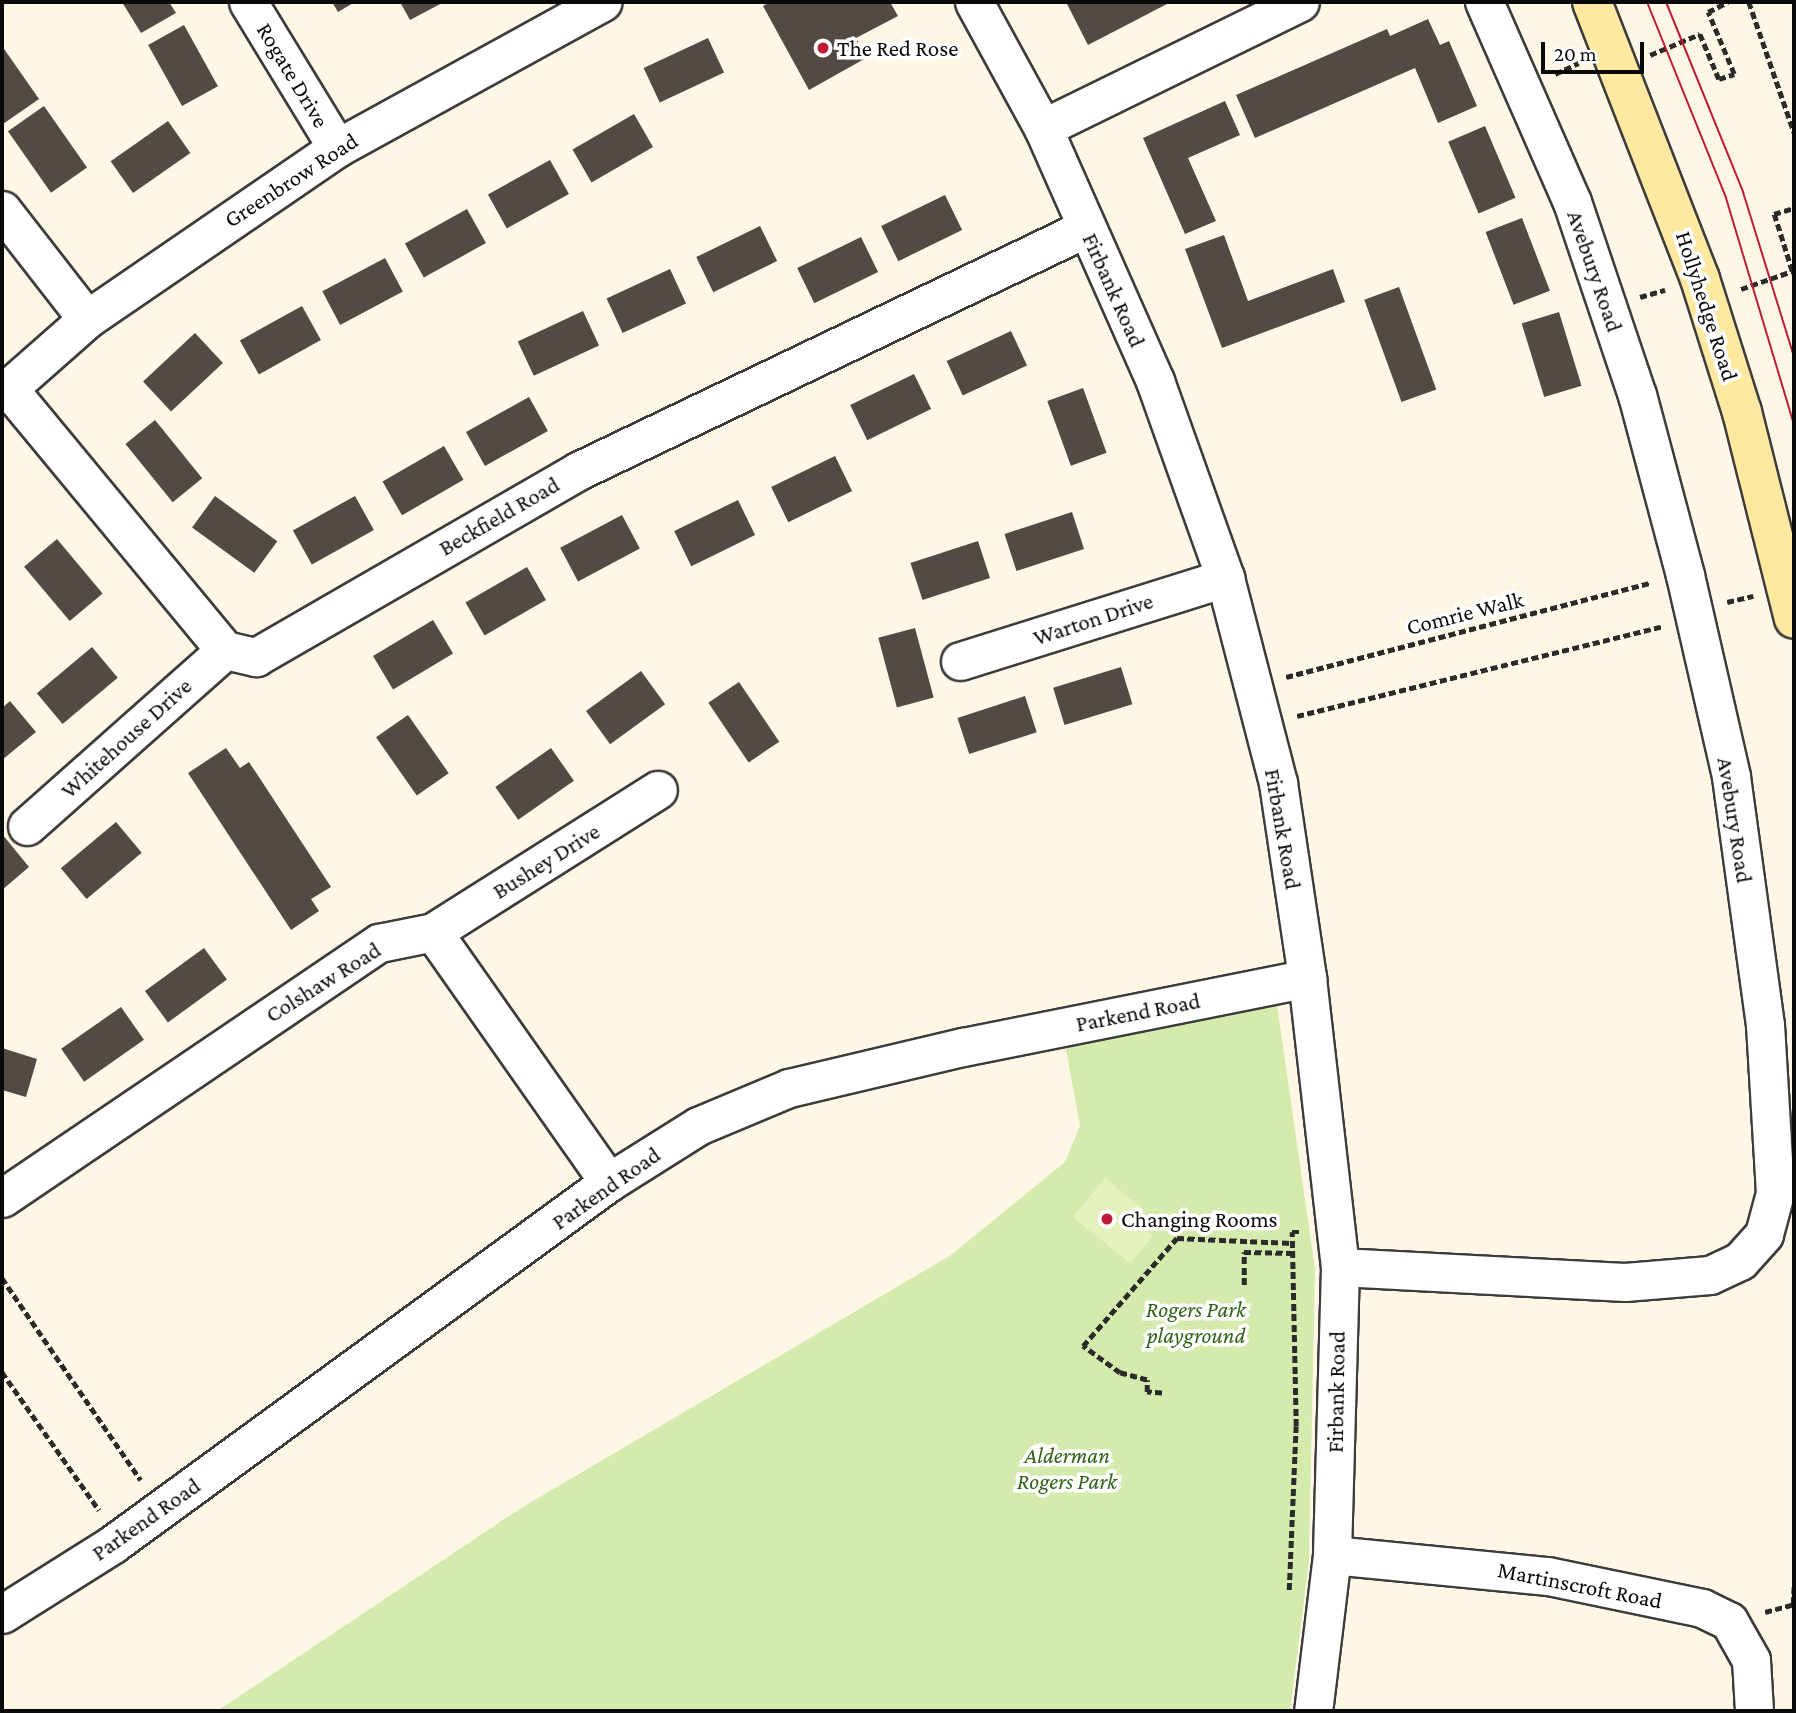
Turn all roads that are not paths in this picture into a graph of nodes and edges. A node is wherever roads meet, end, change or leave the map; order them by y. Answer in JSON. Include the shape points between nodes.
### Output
{"nodes":[{"id":1,"x":248,"y":2,"type":"edge"},
{"id":2,"x":603,"y":2,"type":"edge"},
{"id":3,"x":974,"y":2,"type":"edge"},
{"id":4,"x":1300,"y":2,"type":"edge"},
{"id":5,"x":1484,"y":2,"type":"edge"},
{"id":6,"x":1592,"y":2,"type":"edge"},
{"id":7,"x":1043,"y":128,"type":"junction"},
{"id":8,"x":337,"y":148,"type":"junction"},
{"id":9,"x":2,"y":209,"type":"edge"},
{"id":10,"x":1086,"y":228,"type":"junction"},
{"id":11,"x":87,"y":319,"type":"junction"},
{"id":12,"x":5,"y":391,"type":"edge"},
{"id":13,"x":1225,"y":578,"type":"junction"},
{"id":14,"x":1791,"y":604,"type":"edge"},
{"id":15,"x":225,"y":650,"type":"junction"},
{"id":16,"x":960,"y":661,"type":"dead end"},
{"id":17,"x":658,"y":790,"type":"dead end"},
{"id":18,"x":27,"y":826,"type":"dead end"},
{"id":19,"x":433,"y":932,"type":"junction"},
{"id":20,"x":1307,"y":978,"type":"junction"},
{"id":21,"x":609,"y":1182,"type":"junction"},
{"id":22,"x":2,"y":1198,"type":"edge"},
{"id":23,"x":1337,"y":1250,"type":"junction"},
{"id":24,"x":1332,"y":1555,"type":"junction"},
{"id":25,"x":2,"y":1614,"type":"edge"},
{"id":26,"x":1313,"y":1711,"type":"edge"},
{"id":27,"x":1754,"y":1711,"type":"edge"}],
"edges":[{"from":1,"to":8,"type":"street","name":"Rogate Drive"},
{"from":2,"to":8,"type":"street","name":"Greenbrow Road"},
{"from":3,"to":7,"type":"street","name":"Firbank Road"},
{"from":4,"to":7,"type":"street"},
{"from":5,"to":23,"type":"street","name":"Avebury Road","via":[[1572,202],[1637,395],[1685,575],[1731,776],[1765,1025],[1775,1193],[1763,1234],[1740,1261],[1710,1275],[1625,1282]]},
{"from":6,"to":14,"type":"street","name":"Hollyhedge Road","via":[[1700,279],[1742,412]]},
{"from":7,"to":10,"type":"street","name":"Firbank Road"},
{"from":8,"to":11,"type":"street","name":"Greenbrow Road"},
{"from":9,"to":11,"type":"street"},
{"from":10,"to":13,"type":"street","name":"Firbank Road","via":[[1155,381]]},
{"from":10,"to":15,"type":"street","name":"Beckfield Road","via":[[578,471],[256,657]]},
{"from":11,"to":12,"type":"street","name":"Greenbrow Road"},
{"from":12,"to":15,"type":"street"},
{"from":13,"to":16,"type":"street","name":"Warton Drive"},
{"from":13,"to":20,"type":"street","name":"Firbank Road","via":[[1278,783]]},
{"from":15,"to":18,"type":"street","name":"Whitehouse Drive"},
{"from":17,"to":19,"type":"street","name":"Bushey Drive"},
{"from":19,"to":21,"type":"street"},
{"from":19,"to":22,"type":"street","name":"Colshaw Road","via":[[379,943]]},
{"from":20,"to":21,"type":"street","name":"Parkend Road","via":[[963,1047],[789,1088],[698,1126]]},
{"from":20,"to":23,"type":"street","name":"Firbank Road"},
{"from":21,"to":25,"type":"street","name":"Parkend Road","via":[[120,1539]]},
{"from":23,"to":24,"type":"street","name":"Firbank Road"},
{"from":24,"to":26,"type":"street","name":"Firbank Road"},
{"from":24,"to":27,"type":"street","name":"Martinscroft Road","via":[[1548,1576],[1702,1608],[1729,1622],[1752,1660]]}]}
